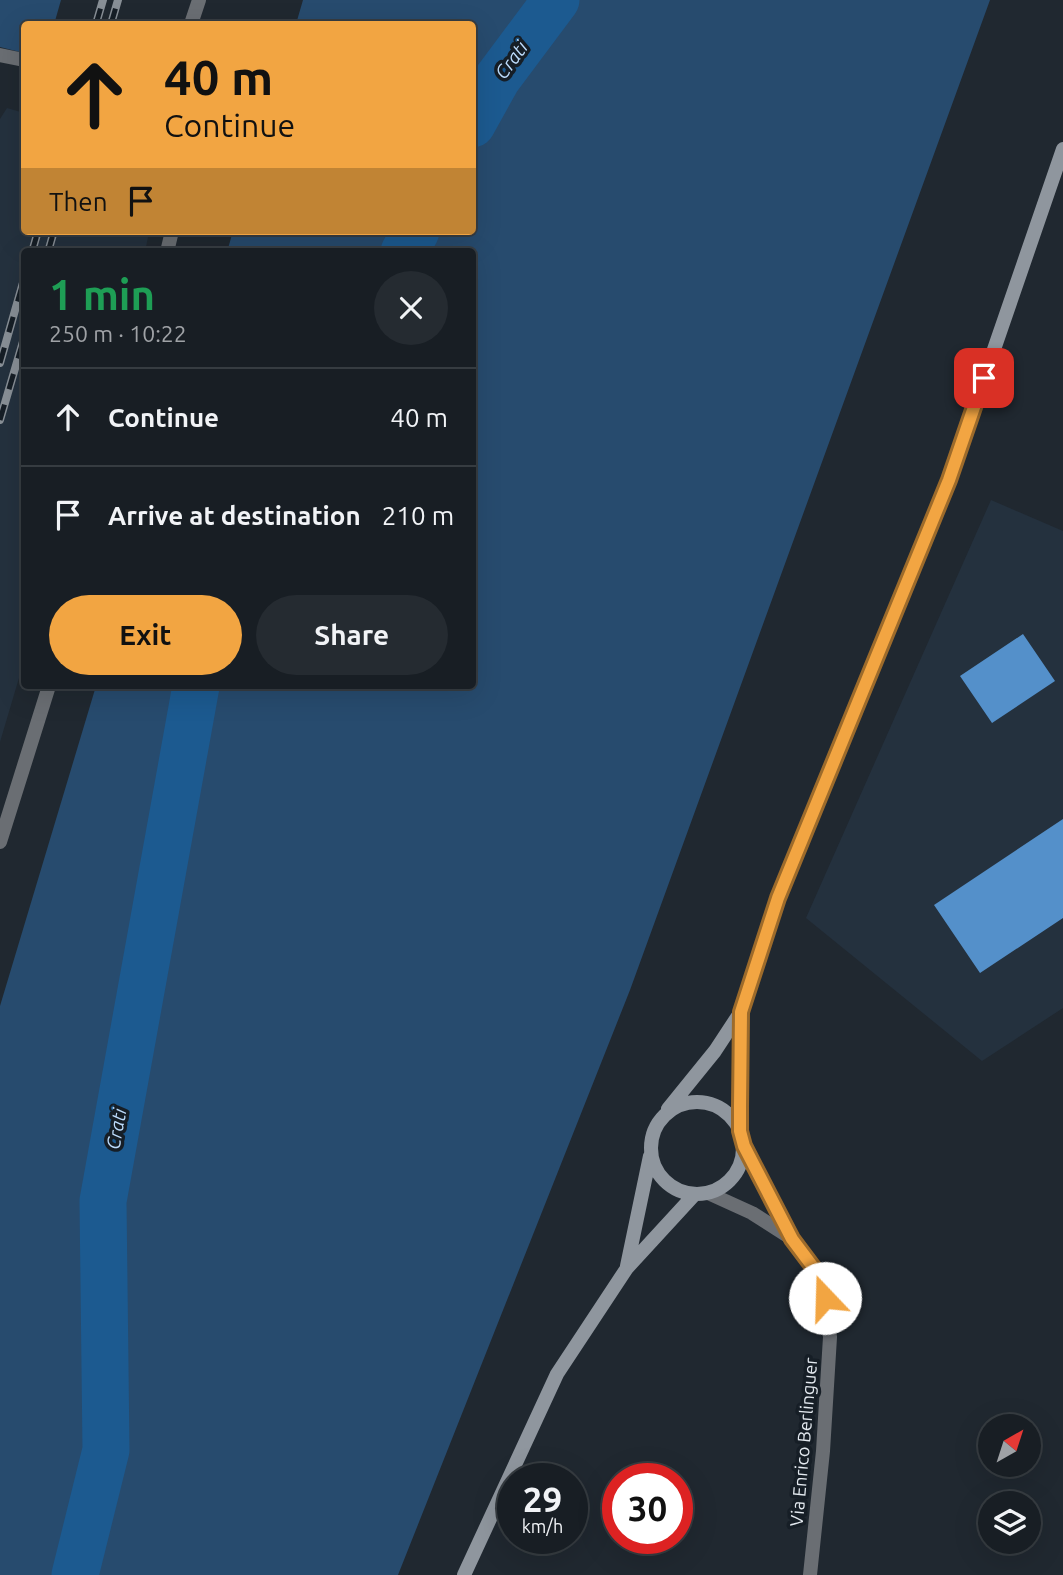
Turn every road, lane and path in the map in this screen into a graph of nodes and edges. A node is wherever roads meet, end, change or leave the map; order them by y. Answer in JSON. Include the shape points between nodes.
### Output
{"nodes":[{"id":1,"x":199,"y":0,"type":"edge"},
{"id":2,"x":192,"y":21,"type":"edge"},
{"id":3,"x":0,"y":55,"type":"edge"},
{"id":4,"x":21,"y":59,"type":"edge"},
{"id":5,"x":1063,"y":149,"type":"edge"},
{"id":6,"x":48,"y":689,"type":"edge"},
{"id":7,"x":0,"y":842,"type":"edge"},
{"id":8,"x":741,"y":1012,"type":"junction"},
{"id":9,"x":658,"y":1123,"type":"junction"},
{"id":10,"x":740,"y":1131,"type":"junction"},
{"id":11,"x":744,"y":1146,"type":"junction"},
{"id":12,"x":651,"y":1155,"type":"junction"},
{"id":13,"x":701,"y":1194,"type":"junction"},
{"id":14,"x":792,"y":1239,"type":"junction"},
{"id":15,"x":627,"y":1268,"type":"junction"},
{"id":16,"x":464,"y":1575,"type":"edge"},
{"id":17,"x":810,"y":1575,"type":"edge"}],
"edges":[{"from":1,"to":2,"type":"street"},
{"from":3,"to":4,"type":"street"},
{"from":5,"to":8,"type":"main road","via":[[949,480],[778,898]]},
{"from":6,"to":7,"type":"street"},
{"from":8,"to":9,"type":"main road"},
{"from":8,"to":10,"type":"main road"},
{"from":9,"to":10,"type":"main road","via":[[680,1104],[708,1102],[722,1108]]},
{"from":9,"to":12,"type":"main road"},
{"from":10,"to":11,"type":"main road"},
{"from":11,"to":13,"type":"main road","via":[[737,1172],[729,1181]]},
{"from":11,"to":14,"type":"street","name":"Via Enrico Berlinguer"},
{"from":12,"to":13,"type":"main road","via":[[666,1182]]},
{"from":12,"to":15,"type":"main road"},
{"from":13,"to":14,"type":"street","name":"Via Enrico Berlinguer","via":[[752,1213]]},
{"from":13,"to":15,"type":"main road"},
{"from":14,"to":17,"type":"street","name":"Via Enrico Berlinguer","via":[[822,1279],[831,1337]]},
{"from":15,"to":16,"type":"main road","via":[[557,1374]]}]}
